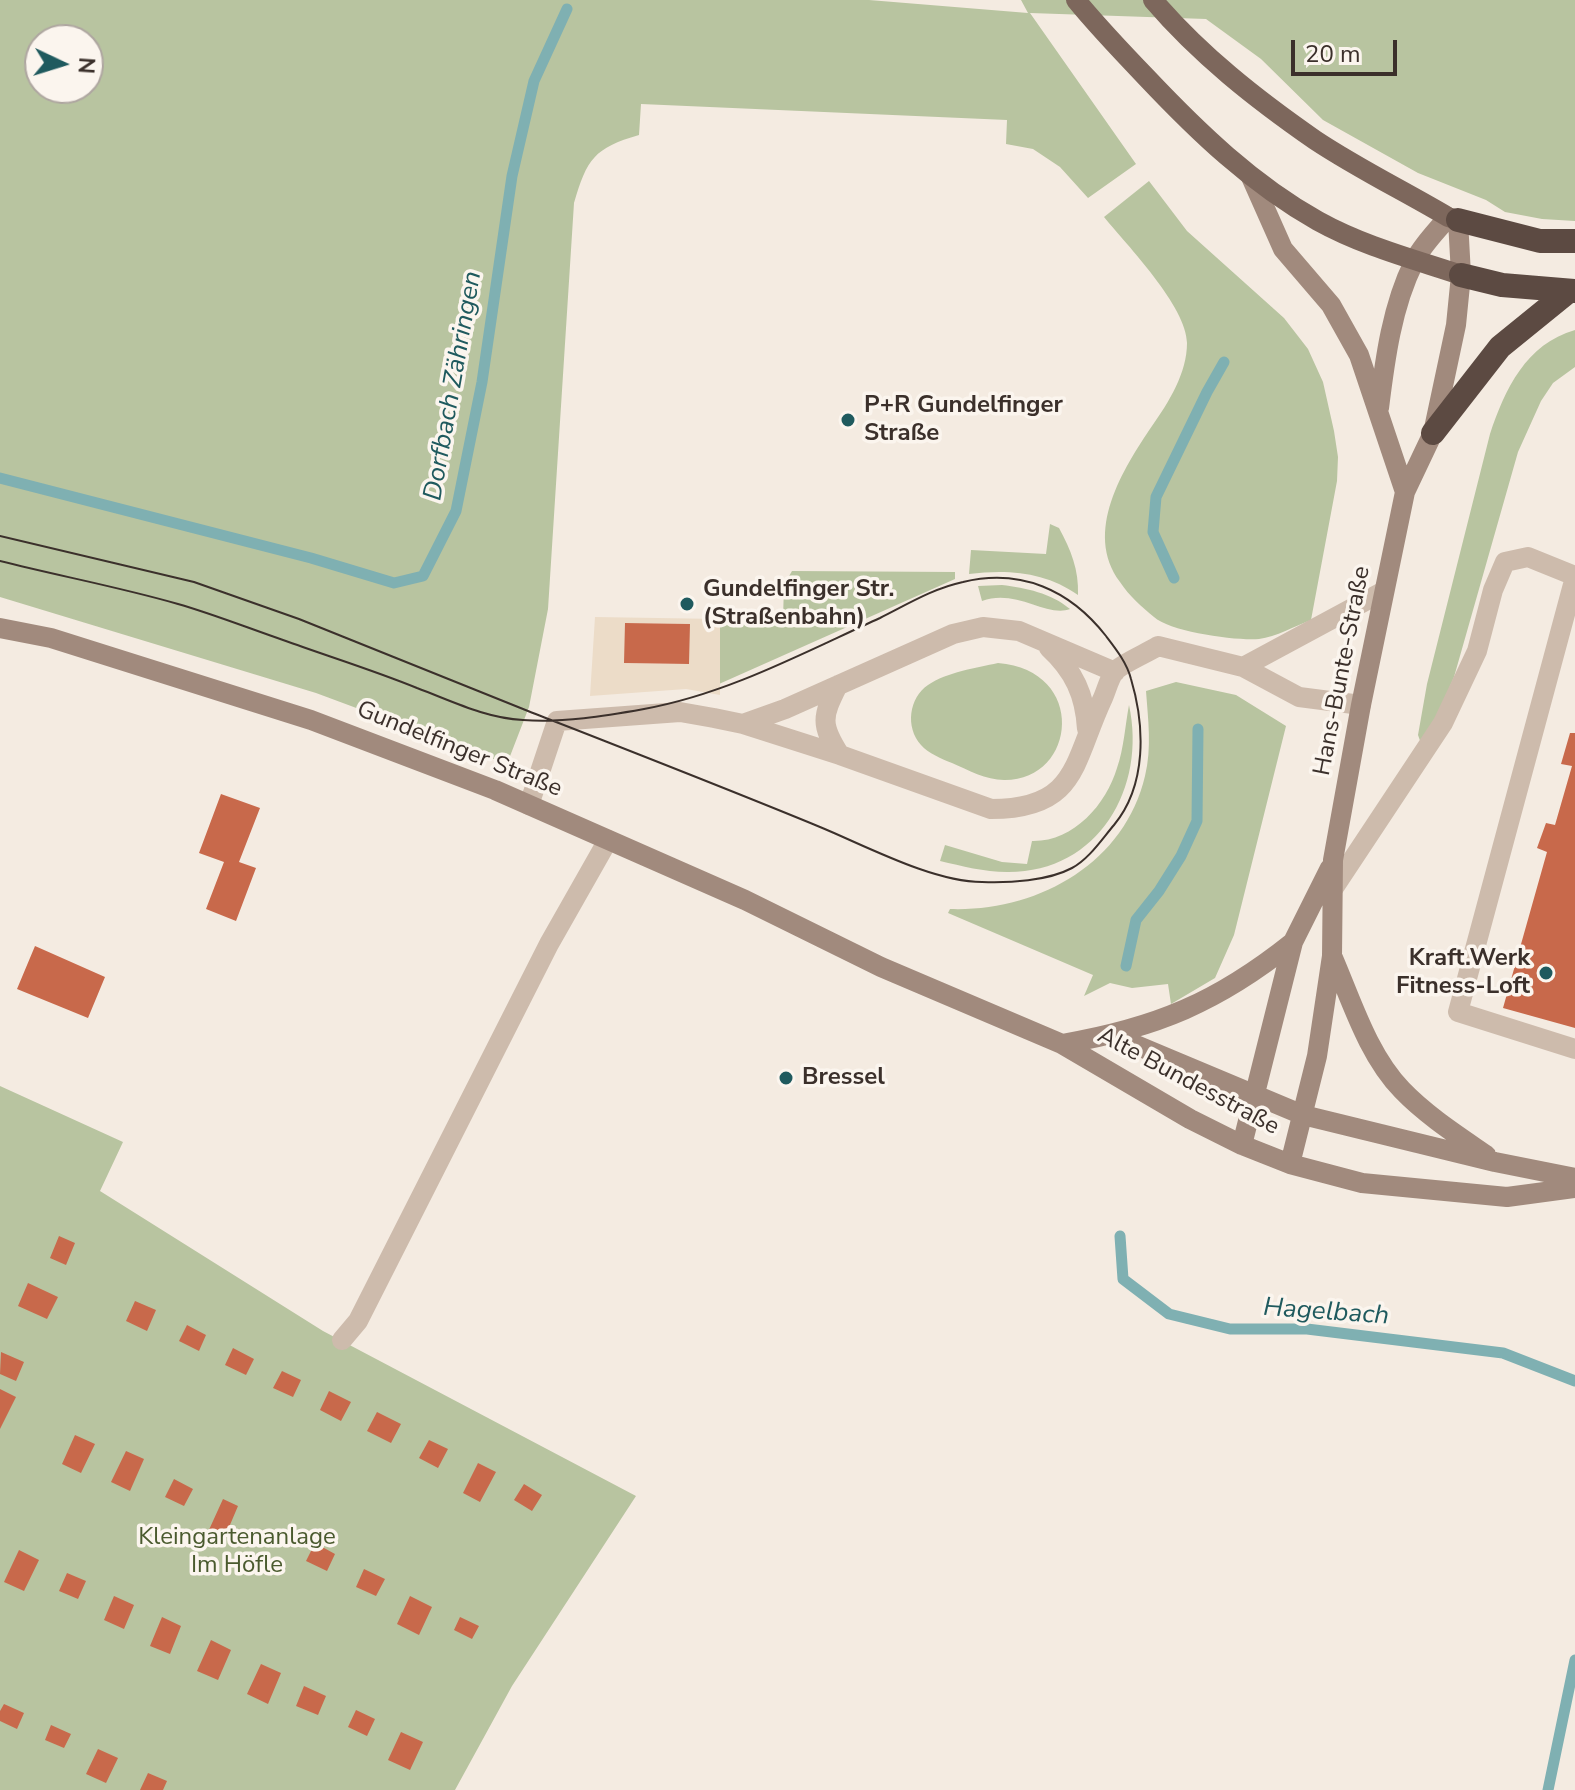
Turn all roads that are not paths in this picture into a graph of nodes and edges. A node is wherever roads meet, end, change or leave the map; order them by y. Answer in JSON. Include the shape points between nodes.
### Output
{"nodes":[{"id":1,"x":1076,"y":0,"type":"edge"},
{"id":2,"x":1153,"y":0,"type":"edge"},
{"id":3,"x":1251,"y":177,"type":"junction"},
{"id":4,"x":1453,"y":218,"type":"junction"},
{"id":5,"x":1575,"y":241,"type":"edge"},
{"id":6,"x":1414,"y":260,"type":"junction"},
{"id":7,"x":1461,"y":275,"type":"junction"},
{"id":8,"x":1572,"y":291,"type":"edge"},
{"id":9,"x":1378,"y":416,"type":"junction"},
{"id":10,"x":1433,"y":433,"type":"junction"},
{"id":11,"x":1405,"y":492,"type":"junction"},
{"id":12,"x":1575,"y":576,"type":"edge"},
{"id":13,"x":1384,"y":591,"type":"junction"},
{"id":14,"x":0,"y":628,"type":"edge"},
{"id":15,"x":1039,"y":639,"type":"junction"},
{"id":16,"x":1243,"y":667,"type":"junction"},
{"id":17,"x":1115,"y":672,"type":"junction"},
{"id":18,"x":838,"y":685,"type":"junction"},
{"id":19,"x":1361,"y":705,"type":"junction"},
{"id":20,"x":743,"y":724,"type":"junction"},
{"id":21,"x":1087,"y":733,"type":"junction"},
{"id":22,"x":840,"y":755,"type":"junction"},
{"id":23,"x":529,"y":805,"type":"junction"},
{"id":24,"x":608,"y":840,"type":"junction"},
{"id":25,"x":1333,"y":860,"type":"junction"},
{"id":26,"x":1333,"y":889,"type":"junction"},
{"id":27,"x":1293,"y":942,"type":"junction"},
{"id":28,"x":1332,"y":956,"type":"junction"},
{"id":29,"x":881,"y":967,"type":"joint"},
{"id":30,"x":1112,"y":1035,"type":"junction"},
{"id":31,"x":1062,"y":1044,"type":"junction"},
{"id":32,"x":1575,"y":1049,"type":"edge"},
{"id":33,"x":1254,"y":1096,"type":"junction"},
{"id":34,"x":1303,"y":1115,"type":"junction"},
{"id":35,"x":1242,"y":1145,"type":"junction"},
{"id":36,"x":1495,"y":1162,"type":"junction"},
{"id":37,"x":1290,"y":1164,"type":"junction"},
{"id":38,"x":1575,"y":1178,"type":"edge"},
{"id":39,"x":1575,"y":1188,"type":"edge"},
{"id":40,"x":342,"y":1340,"type":"dead end"}],
"edges":[{"from":1,"to":3,"type":"main road","via":[[1187,121]]},
{"from":2,"to":4,"type":"main road","via":[[1235,81],[1317,141]]},
{"from":3,"to":6,"type":"main road","via":[[1318,221]]},
{"from":3,"to":9,"type":"street","via":[[1283,249],[1331,305],[1359,355]]},
{"from":4,"to":5,"type":"highway","via":[[1540,241]]},
{"from":4,"to":6,"type":"street"},
{"from":4,"to":7,"type":"street","name":"Hans-Bunte-Straße"},
{"from":6,"to":7,"type":"main road"},
{"from":6,"to":9,"type":"street","via":[[1384,363]]},
{"from":7,"to":8,"type":"highway","via":[[1502,285]]},
{"from":7,"to":10,"type":"street","name":"Hans-Bunte-Straße"},
{"from":8,"to":10,"type":"highway","via":[[1500,347]]},
{"from":9,"to":11,"type":"street"},
{"from":10,"to":11,"type":"street","name":"Hans-Bunte-Straße"},
{"from":11,"to":13,"type":"street","name":"Hans-Bunte-Straße"},
{"from":12,"to":26,"type":"lane","via":[[1528,557],[1505,562],[1477,651],[1443,723]]},
{"from":12,"to":32,"type":"lane","via":[[1458,1012]]},
{"from":13,"to":16,"type":"lane"},
{"from":13,"to":19,"type":"street","name":"Hans-Bunte-Straße"},
{"from":14,"to":23,"type":"street","name":"Gundelfinger Straße","via":[[51,638],[311,720]]},
{"from":15,"to":17,"type":"lane"},
{"from":15,"to":18,"type":"lane","via":[[983,627],[953,634]]},
{"from":15,"to":21,"type":"lane","via":[[1074,678],[1085,705]]},
{"from":16,"to":17,"type":"lane","via":[[1158,646]]},
{"from":16,"to":19,"type":"lane","via":[[1299,697]]},
{"from":17,"to":21,"type":"lane"},
{"from":18,"to":20,"type":"lane"},
{"from":18,"to":22,"type":"lane","via":[[824,720]]},
{"from":19,"to":25,"type":"street","name":"Hans-Bunte-Straße"},
{"from":20,"to":22,"type":"lane"},
{"from":20,"to":23,"type":"lane","via":[[680,712],[557,721]]},
{"from":21,"to":22,"type":"lane","via":[[1079,762],[1066,781],[1041,801],[1019,809],[977,805]]},
{"from":23,"to":24,"type":"street","name":"Gundelfinger Straße"},
{"from":24,"to":29,"type":"street","name":"Gundelfinger Straße"},
{"from":24,"to":40,"type":"lane","via":[[538,965],[358,1321]]},
{"from":25,"to":26,"type":"street","name":"Hans-Bunte-Straße"},
{"from":25,"to":27,"type":"street","name":"Hans-Bunte-Straße"},
{"from":26,"to":28,"type":"street","name":"Hans-Bunte-Straße"},
{"from":27,"to":30,"type":"street","via":[[1210,999]]},
{"from":27,"to":33,"type":"street","name":"Hans-Bunte-Straße"},
{"from":28,"to":34,"type":"street","name":"Hans-Bunte-Straße"},
{"from":28,"to":36,"type":"street","via":[[1377,1058],[1401,1089]]},
{"from":29,"to":31,"type":"street","name":"Alte Bundesstraße"},
{"from":30,"to":31,"type":"street","name":"Alte Bundesstraße"},
{"from":30,"to":33,"type":"street","name":"Alte Bundesstraße"},
{"from":31,"to":35,"type":"street","name":"Alte Bundesstraße"},
{"from":33,"to":34,"type":"street","name":"Alte Bundesstraße"},
{"from":33,"to":35,"type":"street","name":"Hans-Bunte-Straße"},
{"from":34,"to":36,"type":"street","name":"Alte Bundesstraße"},
{"from":34,"to":37,"type":"street","name":"Hans-Bunte-Straße"},
{"from":35,"to":37,"type":"street","name":"Alte Bundesstraße"},
{"from":36,"to":38,"type":"street","name":"Alte Bundesstraße"},
{"from":37,"to":39,"type":"street","name":"Alte Bundesstraße","via":[[1362,1183],[1507,1197]]}]}
